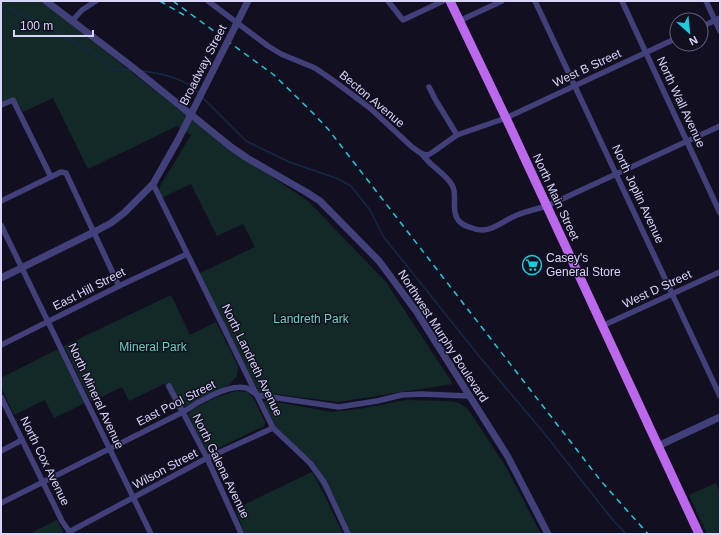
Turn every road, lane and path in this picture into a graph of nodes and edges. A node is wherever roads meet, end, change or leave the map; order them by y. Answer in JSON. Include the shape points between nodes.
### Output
{"nodes":[{"id":1,"x":46,"y":1,"type":"edge"},
{"id":2,"x":85,"y":1,"type":"edge"},
{"id":3,"x":96,"y":1,"type":"edge"},
{"id":4,"x":208,"y":1,"type":"edge"},
{"id":5,"x":248,"y":1,"type":"edge"},
{"id":6,"x":388,"y":1,"type":"edge"},
{"id":7,"x":443,"y":1,"type":"edge"},
{"id":8,"x":450,"y":1,"type":"edge"},
{"id":9,"x":502,"y":1,"type":"edge"},
{"id":10,"x":535,"y":1,"type":"edge"},
{"id":11,"x":622,"y":1,"type":"edge"},
{"id":12,"x":706,"y":1,"type":"edge"},
{"id":13,"x":82,"y":10,"type":"junction"},
{"id":14,"x":717,"y":20,"type":"edge"},
{"id":15,"x":72,"y":21,"type":"junction"},
{"id":16,"x":459,"y":21,"type":"junction"},
{"id":17,"x":720,"y":32,"type":"edge"},
{"id":18,"x":669,"y":42,"type":"edge"},
{"id":19,"x":646,"y":53,"type":"junction"},
{"id":20,"x":575,"y":86,"type":"junction"},
{"id":21,"x":429,"y":87,"type":"dead end"},
{"id":22,"x":1,"y":106,"type":"edge"},
{"id":23,"x":506,"y":118,"type":"junction"},
{"id":24,"x":720,"y":126,"type":"edge"},
{"id":25,"x":457,"y":135,"type":"junction"},
{"id":26,"x":687,"y":141,"type":"junction"},
{"id":27,"x":422,"y":154,"type":"junction"},
{"id":28,"x":616,"y":174,"type":"junction"},
{"id":29,"x":51,"y":177,"type":"junction"},
{"id":30,"x":153,"y":184,"type":"junction"},
{"id":31,"x":1,"y":201,"type":"edge"},
{"id":32,"x":547,"y":206,"type":"junction"},
{"id":33,"x":720,"y":213,"type":"edge"},
{"id":34,"x":1,"y":225,"type":"edge"},
{"id":35,"x":94,"y":232,"type":"junction"},
{"id":36,"x":187,"y":254,"type":"junction"},
{"id":37,"x":22,"y":268,"type":"junction"},
{"id":38,"x":720,"y":272,"type":"edge"},
{"id":39,"x":1,"y":278,"type":"edge"},
{"id":40,"x":119,"y":286,"type":"junction"},
{"id":41,"x":672,"y":294,"type":"junction"},
{"id":42,"x":49,"y":321,"type":"junction"},
{"id":43,"x":602,"y":326,"type":"junction"},
{"id":44,"x":1,"y":345,"type":"edge"},
{"id":45,"x":169,"y":386,"type":"dead end"},
{"id":46,"x":257,"y":395,"type":"junction"},
{"id":47,"x":469,"y":396,"type":"junction"},
{"id":48,"x":720,"y":396,"type":"edge"},
{"id":49,"x":1,"y":397,"type":"edge"},
{"id":50,"x":183,"y":412,"type":"junction"},
{"id":51,"x":720,"y":417,"type":"edge"},
{"id":52,"x":273,"y":428,"type":"junction"},
{"id":53,"x":22,"y":440,"type":"junction"},
{"id":54,"x":658,"y":446,"type":"junction"},
{"id":55,"x":110,"y":449,"type":"junction"},
{"id":56,"x":1,"y":451,"type":"edge"},
{"id":57,"x":207,"y":458,"type":"junction"},
{"id":58,"x":43,"y":482,"type":"junction"},
{"id":59,"x":133,"y":498,"type":"junction"},
{"id":60,"x":1,"y":503,"type":"edge"},
{"id":61,"x":70,"y":533,"type":"edge"},
{"id":62,"x":151,"y":534,"type":"edge"},
{"id":63,"x":241,"y":534,"type":"edge"},
{"id":64,"x":348,"y":534,"type":"edge"},
{"id":65,"x":548,"y":534,"type":"edge"},
{"id":66,"x":699,"y":534,"type":"edge"}],
"edges":[{"from":1,"to":15,"type":"street","name":"Northwest Murphy Boulevard"},
{"from":2,"to":13,"type":"street"},
{"from":3,"to":13,"type":"street"},
{"from":4,"to":27,"type":"street","name":"Becton Avenue","via":[[268,46],[315,68],[334,81],[370,108]]},
{"from":5,"to":30,"type":"street","name":"Broadway Street","bridge":true},
{"from":6,"to":7,"type":"street","via":[[403,20]]},
{"from":8,"to":16,"type":"main road","name":"North Main Street"},
{"from":9,"to":16,"type":"street"},
{"from":10,"to":20,"type":"street","name":"North Joplin Avenue"},
{"from":11,"to":19,"type":"street","name":"North Wall Avenue"},
{"from":12,"to":14,"type":"street"},
{"from":13,"to":15,"type":"street"},
{"from":14,"to":17,"type":"street"},
{"from":15,"to":47,"type":"street","name":"Northwest Murphy Boulevard","via":[[247,158],[320,201],[379,261],[416,311]]},
{"from":16,"to":23,"type":"main road","name":"North Main Street"},
{"from":18,"to":19,"type":"street","name":"West B Street"},
{"from":19,"to":20,"type":"street","name":"West B Street"},
{"from":19,"to":26,"type":"street","name":"North Wall Avenue"},
{"from":20,"to":23,"type":"street","name":"West B Street"},
{"from":20,"to":28,"type":"street","name":"North Joplin Avenue"},
{"from":21,"to":25,"type":"street"},
{"from":22,"to":29,"type":"street","via":[[12,100]]},
{"from":23,"to":25,"type":"street"},
{"from":23,"to":32,"type":"main road","name":"North Main Street"},
{"from":24,"to":26,"type":"street"},
{"from":25,"to":27,"type":"street","via":[[434,152]]},
{"from":26,"to":28,"type":"street"},
{"from":26,"to":33,"type":"street","name":"North Wall Avenue"},
{"from":27,"to":32,"type":"street","name":"Becton Avenue","via":[[453,186],[456,198],[455,214],[461,224],[473,229],[485,230],[522,213]]},
{"from":28,"to":32,"type":"street"},
{"from":28,"to":41,"type":"street","name":"North Joplin Avenue"},
{"from":29,"to":31,"type":"street"},
{"from":29,"to":35,"type":"street","via":[[61,172],[66,173]]},
{"from":30,"to":35,"type":"street","name":"Broadway Street","via":[[124,213]]},
{"from":30,"to":36,"type":"street","name":"North Landreth Avenue"},
{"from":32,"to":43,"type":"main road","name":"North Main Street"},
{"from":34,"to":37,"type":"street","name":"North Mineral Avenue"},
{"from":35,"to":37,"type":"street","name":"Broadway Street"},
{"from":35,"to":40,"type":"street"},
{"from":36,"to":40,"type":"street","name":"East Hill Street"},
{"from":36,"to":46,"type":"street","name":"North Landreth Avenue"},
{"from":37,"to":39,"type":"street","name":"Broadway Street"},
{"from":37,"to":42,"type":"street","name":"North Mineral Avenue"},
{"from":38,"to":41,"type":"street","name":"West D Street"},
{"from":40,"to":42,"type":"street","name":"East Hill Street"},
{"from":41,"to":43,"type":"street","name":"West D Street"},
{"from":41,"to":48,"type":"street","name":"North Joplin Avenue"},
{"from":42,"to":44,"type":"street","name":"East Hill Street"},
{"from":42,"to":55,"type":"street","name":"North Mineral Avenue"},
{"from":43,"to":54,"type":"main road","name":"North Main Street"},
{"from":45,"to":50,"type":"street","name":"North Galena Avenue"},
{"from":46,"to":47,"type":"street","name":"East Pool Street","via":[[339,407],[402,395]]},
{"from":46,"to":50,"type":"street","name":"East Pool Street","via":[[246,388],[231,388],[194,404]]},
{"from":46,"to":52,"type":"street","name":"North Landreth Avenue"},
{"from":47,"to":65,"type":"street","name":"Northwest Murphy Boulevard","via":[[508,457]]},
{"from":49,"to":53,"type":"street","name":"North Cox Avenue"},
{"from":50,"to":55,"type":"street","name":"East Pool Street"},
{"from":50,"to":57,"type":"street","name":"North Galena Avenue"},
{"from":51,"to":54,"type":"street"},
{"from":52,"to":57,"type":"street","name":"Wilson Street"},
{"from":52,"to":64,"type":"street","name":"North Landreth Avenue","via":[[310,463],[324,482]]},
{"from":53,"to":56,"type":"street"},
{"from":53,"to":58,"type":"street","name":"North Cox Avenue"},
{"from":54,"to":66,"type":"main road","name":"North Main Street"},
{"from":55,"to":58,"type":"street","name":"East Pool Street"},
{"from":55,"to":59,"type":"street","name":"North Mineral Avenue"},
{"from":57,"to":59,"type":"street","name":"Wilson Street"},
{"from":57,"to":63,"type":"street","name":"North Galena Avenue"},
{"from":58,"to":60,"type":"street","name":"East Pool Street"},
{"from":58,"to":61,"type":"street","name":"North Cox Avenue"},
{"from":59,"to":61,"type":"street","name":"Wilson Street"},
{"from":59,"to":62,"type":"street","name":"North Mineral Avenue"}]}
